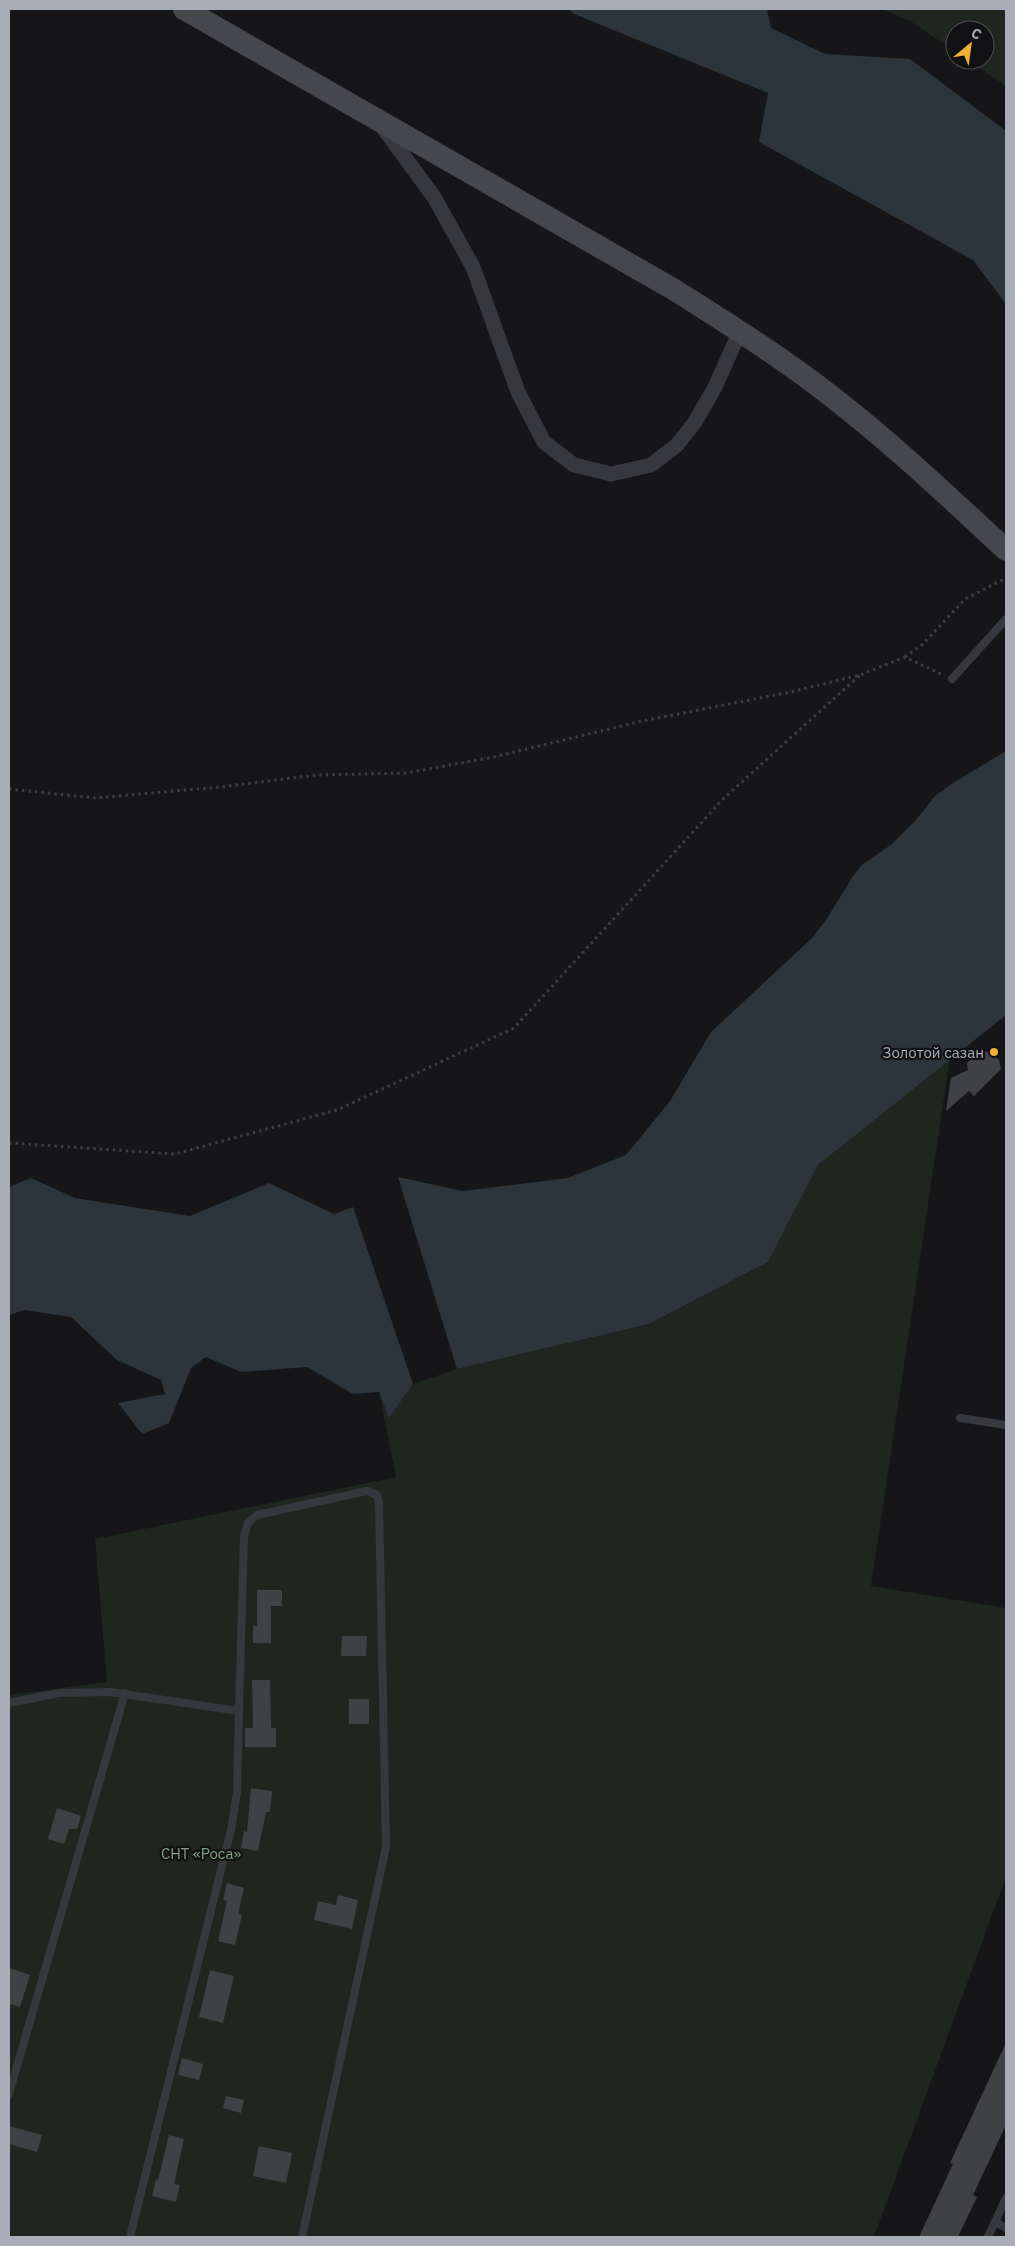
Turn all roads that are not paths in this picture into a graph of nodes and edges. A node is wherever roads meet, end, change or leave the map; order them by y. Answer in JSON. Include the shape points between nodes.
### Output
{"nodes":[{"id":1,"x":184,"y":9,"type":"edge"},
{"id":2,"x":376,"y":118,"type":"junction"},
{"id":3,"x":740,"y":331,"type":"junction"},
{"id":4,"x":1006,"y":550,"type":"edge"},
{"id":5,"x":1006,"y":619,"type":"edge"},
{"id":6,"x":952,"y":679,"type":"road end"},
{"id":7,"x":960,"y":1418,"type":"dead end"},
{"id":8,"x":1006,"y":1425,"type":"edge"},
{"id":9,"x":125,"y":1693,"type":"junction"},
{"id":10,"x":9,"y":1703,"type":"edge"},
{"id":11,"x":239,"y":1711,"type":"junction"},
{"id":12,"x":9,"y":2094,"type":"edge"},
{"id":13,"x":1006,"y":2198,"type":"edge"},
{"id":14,"x":995,"y":2222,"type":"junction"},
{"id":15,"x":1006,"y":2228,"type":"edge"},
{"id":16,"x":130,"y":2237,"type":"edge"},
{"id":17,"x":302,"y":2237,"type":"edge"},
{"id":18,"x":988,"y":2237,"type":"edge"}],
"edges":[{"from":1,"to":2,"type":"main road"},
{"from":2,"to":3,"type":"main road"},
{"from":2,"to":3,"type":"street","via":[[434,198],[473,267],[518,392],[544,442],[574,465],[611,474],[650,465],[677,445],[715,387]]},
{"from":3,"to":4,"type":"main road","via":[[906,457]]},
{"from":5,"to":6,"type":"lane"},
{"from":7,"to":8,"type":"lane"},
{"from":9,"to":10,"type":"lane","via":[[68,1693]]},
{"from":9,"to":11,"type":"lane"},
{"from":9,"to":12,"type":"lane"},
{"from":11,"to":16,"type":"lane","via":[[237,1792],[231,1830]]},
{"from":11,"to":17,"type":"lane","via":[[244,1536],[248,1523],[257,1514],[367,1491],[377,1495],[386,1847]]},
{"from":13,"to":14,"type":"lane"},
{"from":14,"to":15,"type":"lane"},
{"from":14,"to":18,"type":"lane"}]}
